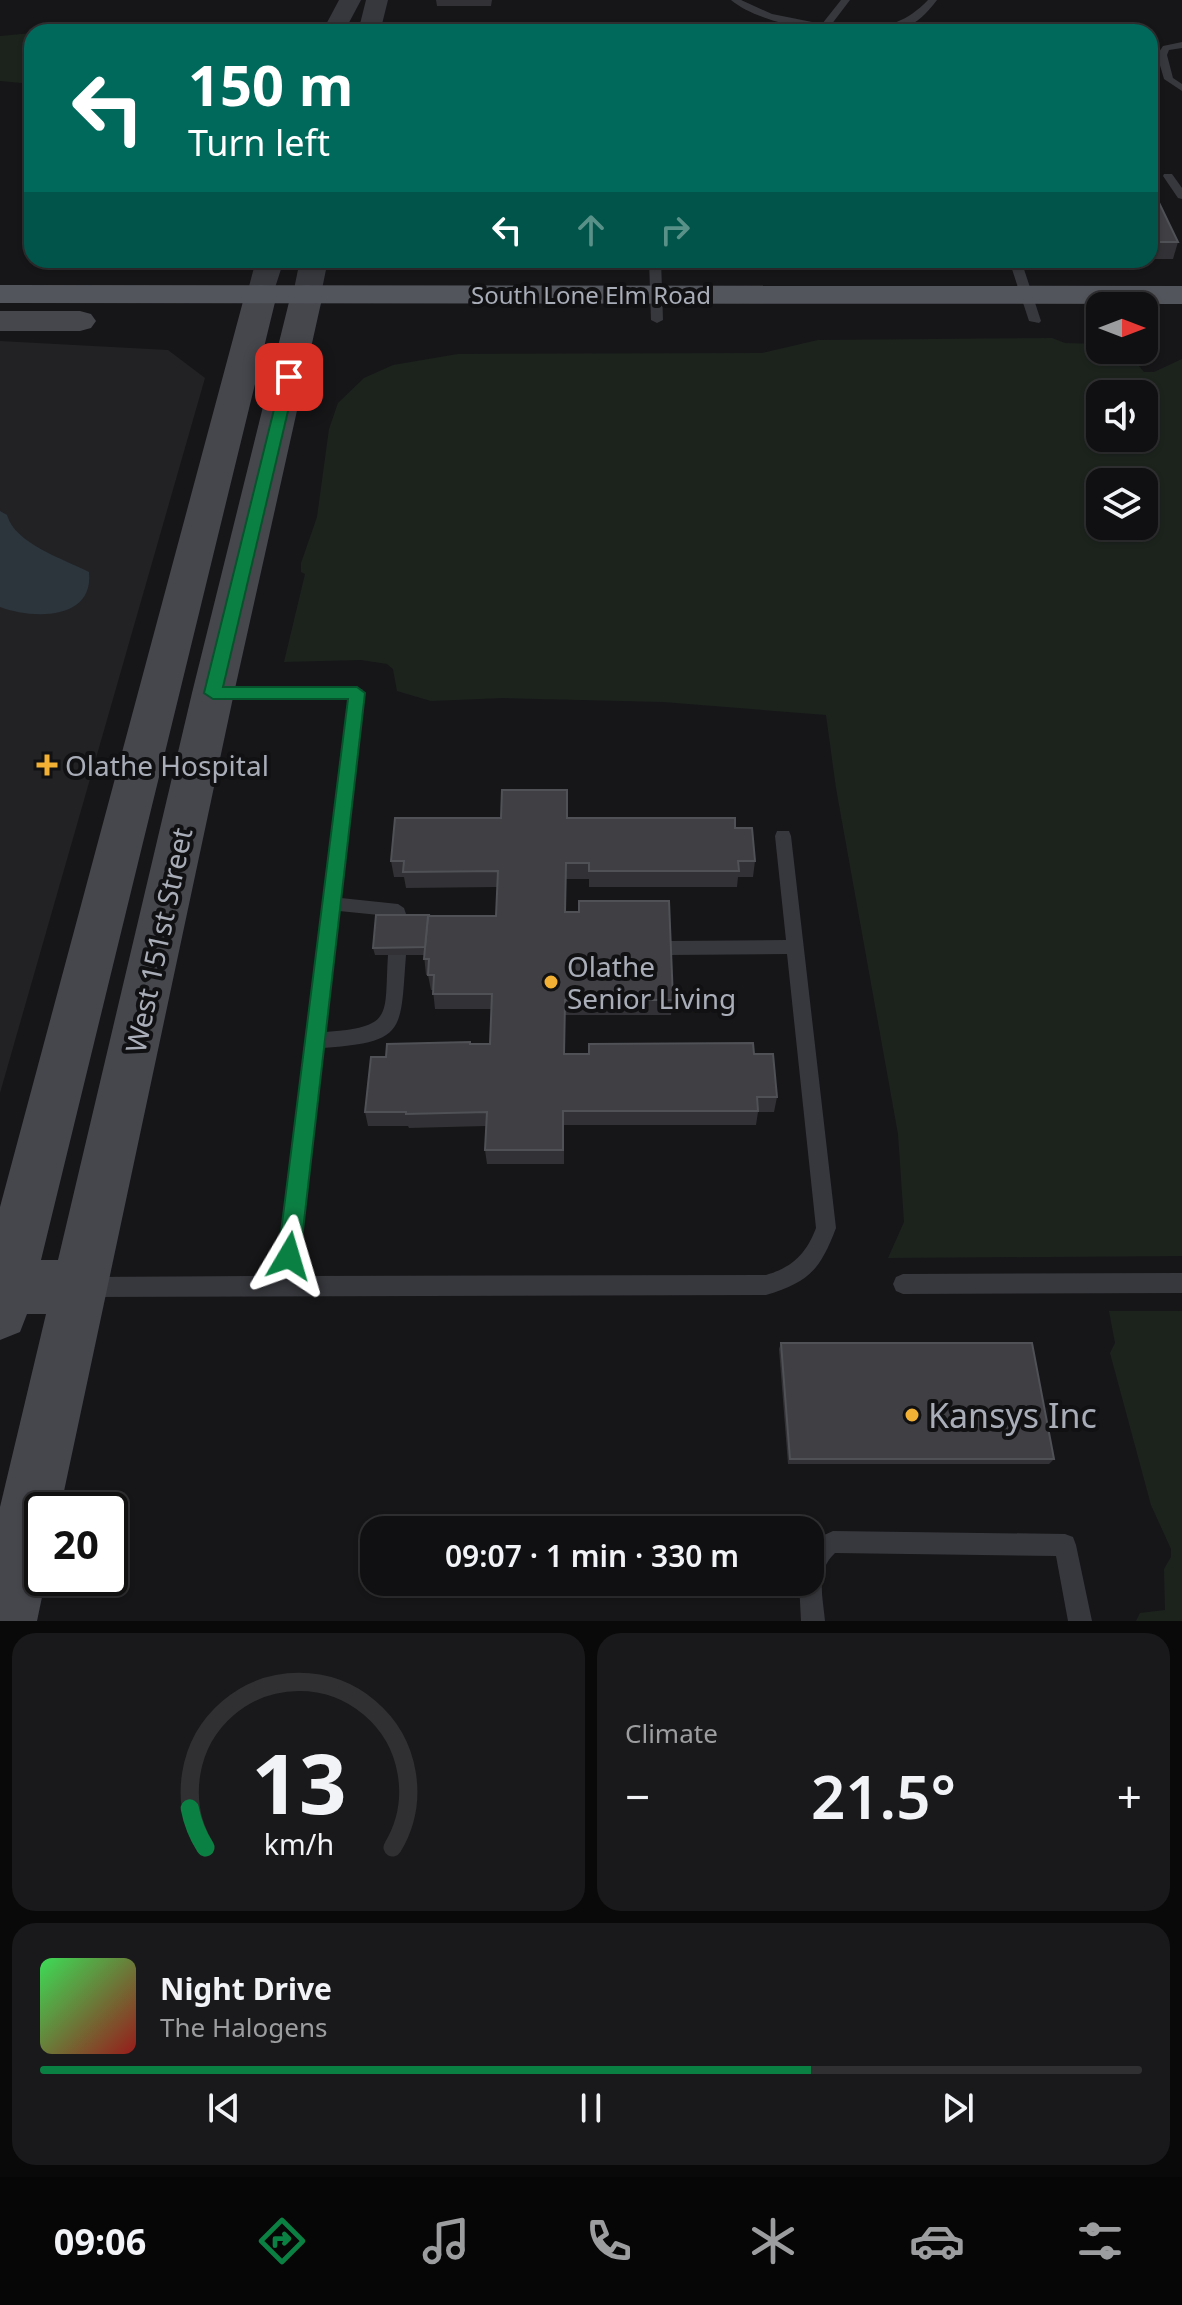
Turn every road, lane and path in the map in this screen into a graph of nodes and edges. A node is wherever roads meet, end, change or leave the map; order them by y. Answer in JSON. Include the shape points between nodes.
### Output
{"nodes":[{"id":1,"x":350,"y":0,"type":"edge"},
{"id":2,"x":377,"y":0,"type":"edge"},
{"id":3,"x":735,"y":0,"type":"edge"},
{"id":4,"x":763,"y":0,"type":"edge"},
{"id":5,"x":846,"y":0,"type":"edge"},
{"id":6,"x":933,"y":0,"type":"edge"},
{"id":7,"x":754,"y":9,"type":"junction"},
{"id":8,"x":337,"y":24,"type":"edge"},
{"id":9,"x":371,"y":24,"type":"edge"},
{"id":10,"x":802,"y":24,"type":"edge"},
{"id":11,"x":827,"y":24,"type":"edge"},
{"id":12,"x":901,"y":24,"type":"edge"},
{"id":13,"x":1182,"y":45,"type":"edge"},
{"id":14,"x":1182,"y":88,"type":"edge"},
{"id":15,"x":1168,"y":176,"type":"dead end"},
{"id":16,"x":1182,"y":196,"type":"edge"},
{"id":17,"x":268,"y":268,"type":"edge"},
{"id":18,"x":312,"y":268,"type":"edge"},
{"id":19,"x":655,"y":268,"type":"edge"},
{"id":20,"x":1018,"y":268,"type":"edge"},
{"id":21,"x":0,"y":294,"type":"edge"},
{"id":22,"x":1182,"y":295,"type":"edge"},
{"id":23,"x":657,"y":307,"type":"junction"},
{"id":24,"x":257,"y":308,"type":"junction"},
{"id":25,"x":304,"y":308,"type":"junction"},
{"id":26,"x":1031,"y":308,"type":"junction"},
{"id":27,"x":1086,"y":318,"type":"edge"},
{"id":28,"x":1182,"y":320,"type":"edge"},
{"id":29,"x":0,"y":321,"type":"edge"},
{"id":30,"x":1158,"y":321,"type":"edge"},
{"id":31,"x":213,"y":693,"type":"junction"},
{"id":32,"x":783,"y":836,"type":"dead end"},
{"id":33,"x":332,"y":904,"type":"junction"},
{"id":34,"x":400,"y":923,"type":"edge"},
{"id":35,"x":794,"y":947,"type":"junction"},
{"id":36,"x":669,"y":948,"type":"edge"},
{"id":37,"x":397,"y":955,"type":"edge"},
{"id":38,"x":315,"y":1041,"type":"junction"},
{"id":39,"x":1182,"y":1283,"type":"edge"},
{"id":40,"x":903,"y":1284,"type":"dead end"},
{"id":41,"x":285,"y":1286,"type":"junction"},
{"id":42,"x":81,"y":1287,"type":"junction"},
{"id":43,"x":3,"y":1300,"type":"edge"},
{"id":44,"x":824,"y":1546,"type":"edge"},
{"id":45,"x":811,"y":1596,"type":"edge"},
{"id":46,"x":5,"y":1621,"type":"edge"},
{"id":47,"x":813,"y":1621,"type":"edge"},
{"id":48,"x":1080,"y":1621,"type":"edge"}],
"edges":[{"from":1,"to":8,"type":"street"},
{"from":2,"to":9,"type":"street"},
{"from":3,"to":7,"type":"lane"},
{"from":4,"to":7,"type":"lane"},
{"from":5,"to":11,"type":"lane"},
{"from":6,"to":12,"type":"lane"},
{"from":7,"to":10,"type":"lane"},
{"from":13,"to":14,"type":"lane","via":[[1166,48],[1162,55],[1169,79]]},
{"from":15,"to":16,"type":"lane"},
{"from":17,"to":24,"type":"street","name":"West 151st Street"},
{"from":18,"to":25,"type":"street","name":"West 151st Street"},
{"from":19,"to":23,"type":"lane"},
{"from":20,"to":26,"type":"lane"},
{"from":21,"to":24,"type":"main road","name":"South Lone Elm Road"},
{"from":22,"to":26,"type":"main road","name":"South Lone Elm Road"},
{"from":23,"to":25,"type":"main road","name":"South Lone Elm Road"},
{"from":23,"to":26,"type":"main road","name":"South Lone Elm Road"},
{"from":24,"to":25,"type":"main road","name":"South Lone Elm Road"},
{"from":24,"to":29,"type":"main road","name":"South Lone Elm Road","via":[[80,321]]},
{"from":24,"to":43,"type":"main road","name":"West 151st Street"},
{"from":25,"to":31,"type":"main road","name":"West 151st Street"},
{"from":26,"to":27,"type":"main road","name":"South Lone Elm Road"},
{"from":28,"to":30,"type":"main road"},
{"from":31,"to":33,"type":"lane","via":[[357,693]]},
{"from":31,"to":42,"type":"main road","name":"West 151st Street"},
{"from":32,"to":35,"type":"lane"},
{"from":33,"to":34,"type":"lane","via":[[392,909]]},
{"from":33,"to":38,"type":"lane"},
{"from":35,"to":36,"type":"lane"},
{"from":35,"to":41,"type":"lane","via":[[826,1228],[818,1252],[798,1274],[766,1285]]},
{"from":37,"to":38,"type":"lane","via":[[391,1018],[384,1028]]},
{"from":38,"to":41,"type":"lane"},
{"from":39,"to":40,"type":"lane"},
{"from":41,"to":42,"type":"lane"},
{"from":42,"to":43,"type":"main road"},
{"from":42,"to":46,"type":"main road","name":"West 151st Street"},
{"from":44,"to":48,"type":"lane","via":[[833,1542],[1065,1545]]},
{"from":45,"to":47,"type":"lane"}]}
